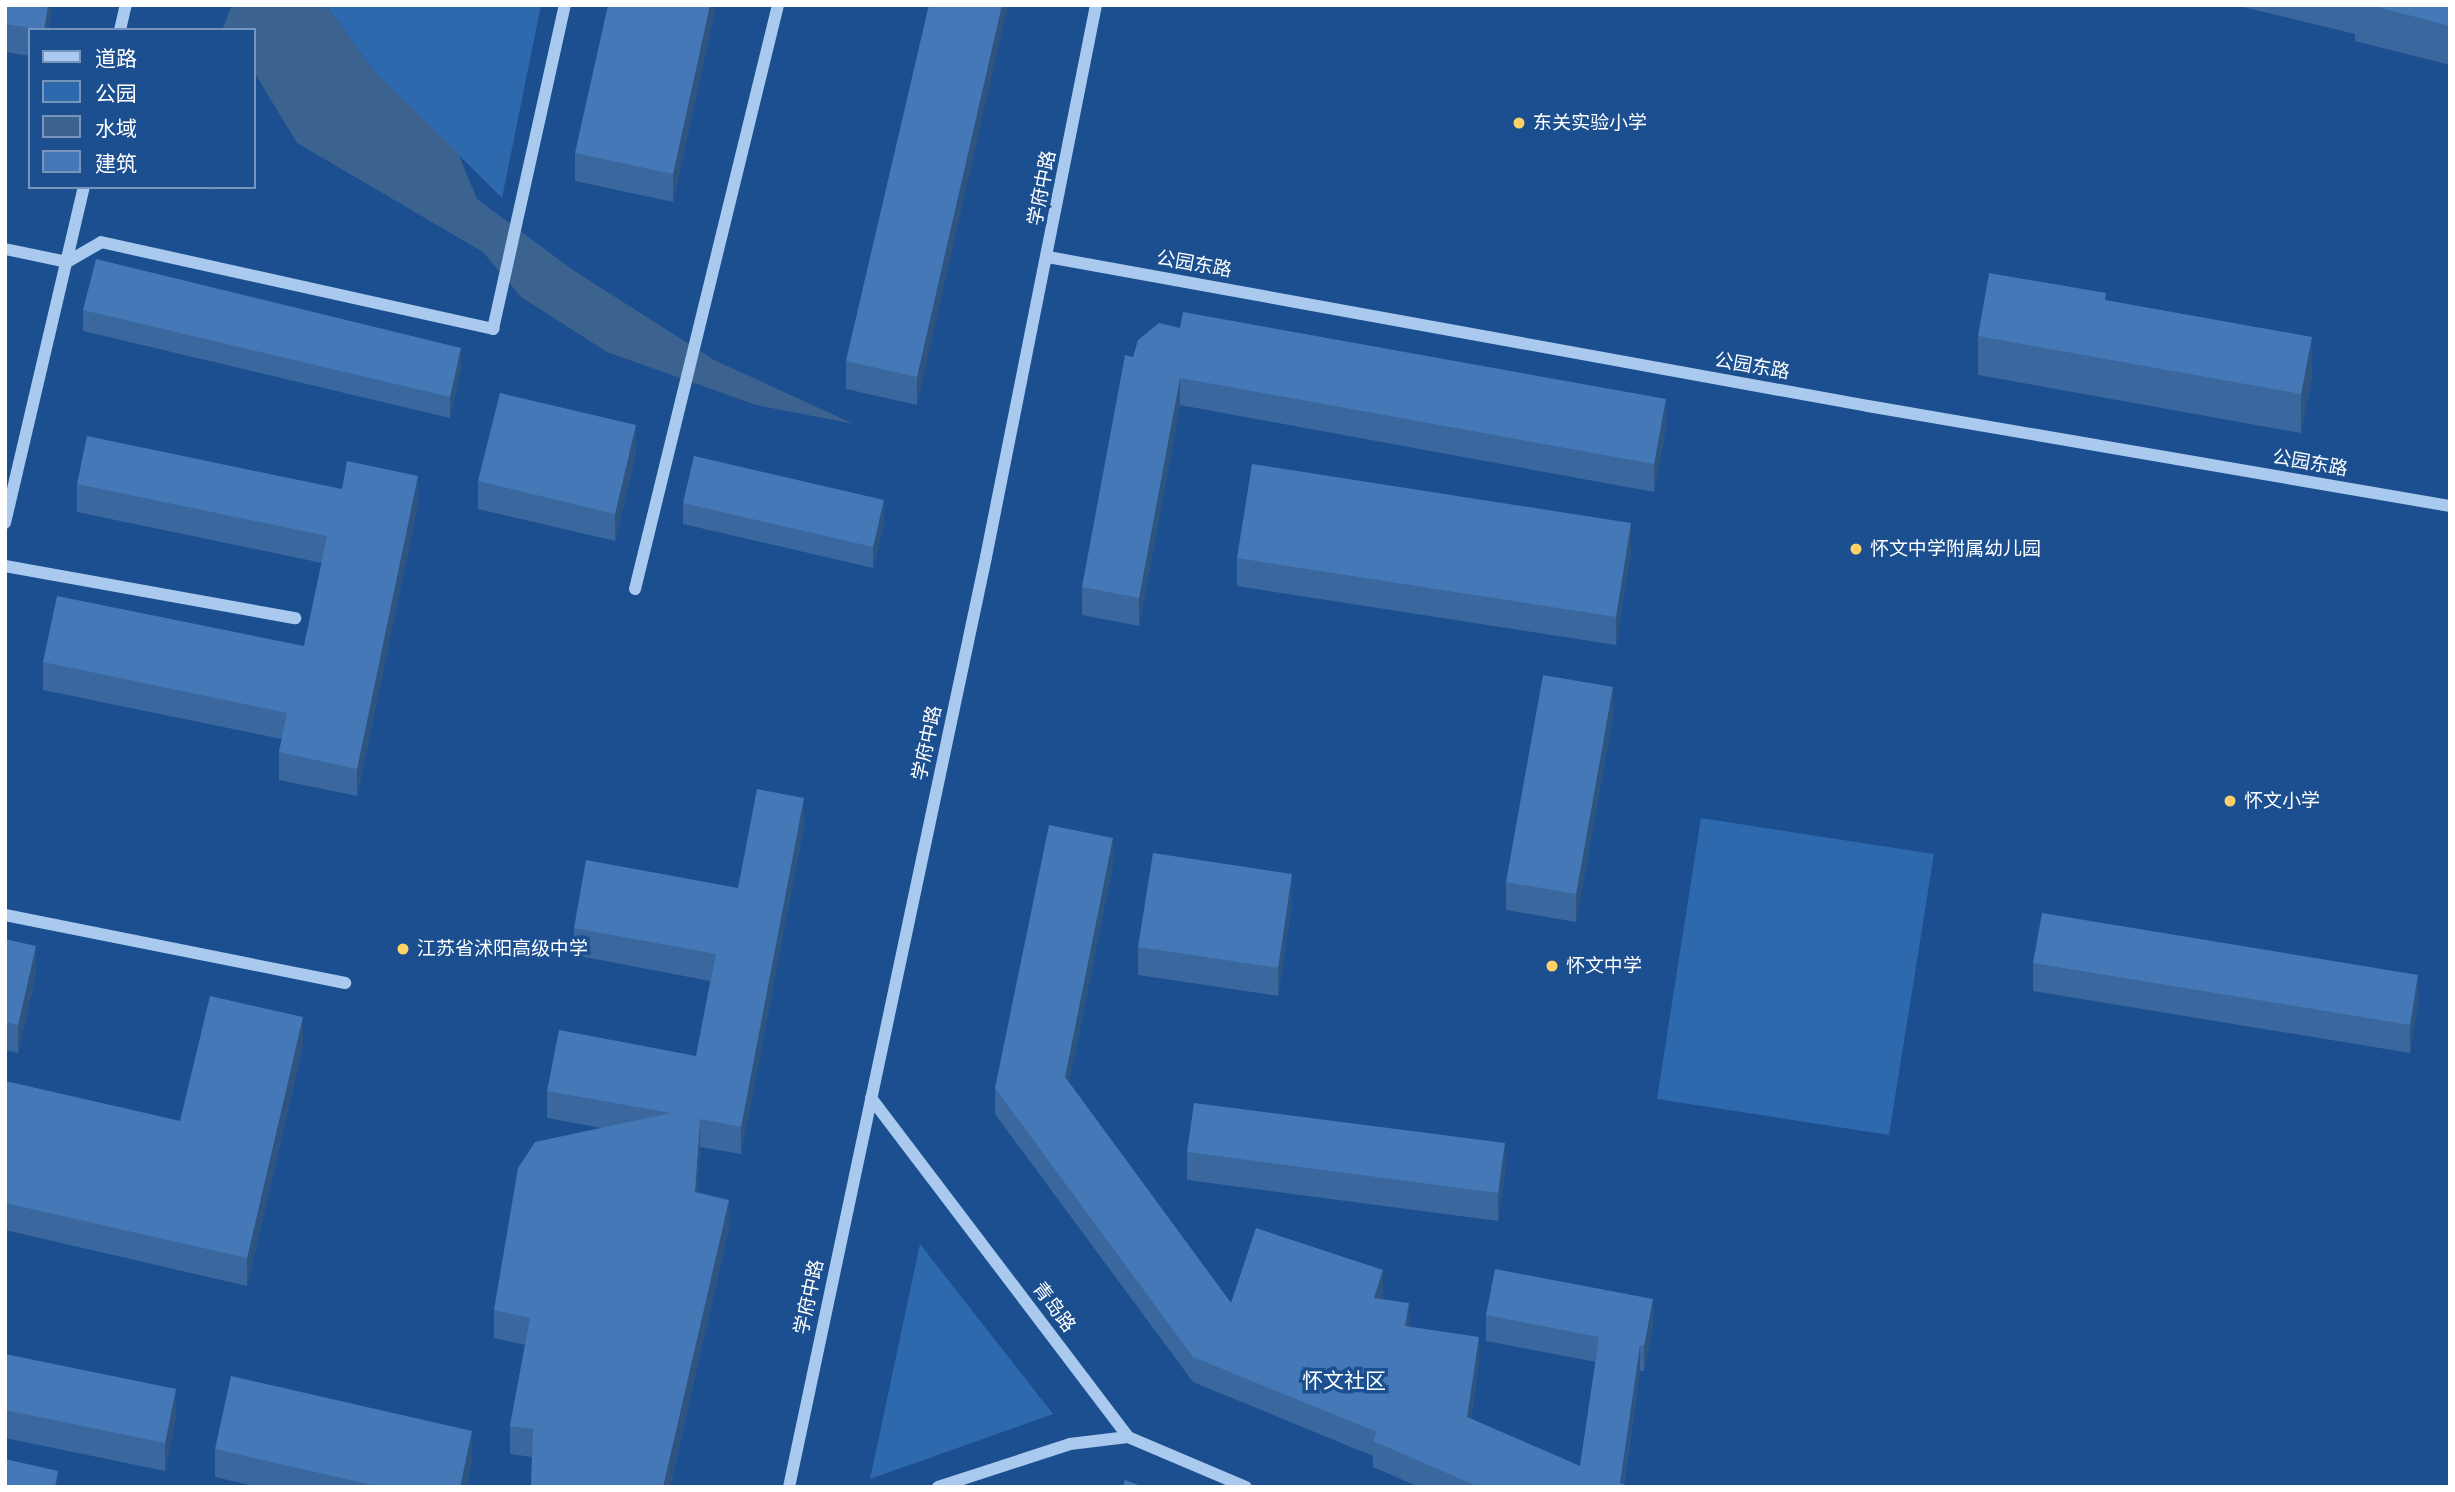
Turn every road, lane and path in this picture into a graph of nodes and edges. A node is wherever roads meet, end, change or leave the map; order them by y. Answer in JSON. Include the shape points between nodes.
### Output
{"nodes":[{"id":1,"x":126,"y":5,"type":"edge"},
{"id":2,"x":565,"y":5,"type":"edge"},
{"id":3,"x":778,"y":5,"type":"edge"},
{"id":4,"x":1096,"y":5,"type":"edge"},
{"id":5,"x":120,"y":28,"type":"edge"},
{"id":6,"x":84,"y":189,"type":"edge"},
{"id":7,"x":5,"y":249,"type":"edge"},
{"id":8,"x":1048,"y":257,"type":"junction"},
{"id":9,"x":68,"y":262,"type":"junction"},
{"id":10,"x":2450,"y":506,"type":"edge"},
{"id":11,"x":5,"y":523,"type":"edge"},
{"id":12,"x":5,"y":566,"type":"edge"},
{"id":13,"x":635,"y":589,"type":"dead end"},
{"id":14,"x":295,"y":618,"type":"dead end"},
{"id":15,"x":5,"y":915,"type":"edge"},
{"id":16,"x":345,"y":983,"type":"dead end"},
{"id":17,"x":871,"y":1098,"type":"junction"},
{"id":18,"x":1128,"y":1437,"type":"junction"},
{"id":19,"x":789,"y":1487,"type":"edge"},
{"id":20,"x":938,"y":1487,"type":"edge"},
{"id":21,"x":1247,"y":1487,"type":"edge"}],
"edges":[{"from":1,"to":5,"type":"street"},
{"from":2,"to":9,"type":"street","via":[[493,329],[101,242]]},
{"from":3,"to":13,"type":"street"},
{"from":4,"to":8,"type":"street","name":"学府中路"},
{"from":6,"to":9,"type":"street"},
{"from":7,"to":9,"type":"street"},
{"from":8,"to":10,"type":"street","name":"公园东路","via":[[1868,407]]},
{"from":8,"to":17,"type":"street","name":"学府中路"},
{"from":9,"to":11,"type":"street"},
{"from":12,"to":14,"type":"street"},
{"from":15,"to":16,"type":"street"},
{"from":17,"to":18,"type":"street","name":"青岛路"},
{"from":17,"to":19,"type":"street","name":"学府中路"},
{"from":18,"to":20,"type":"street","via":[[1070,1444]]},
{"from":18,"to":21,"type":"street"}]}
